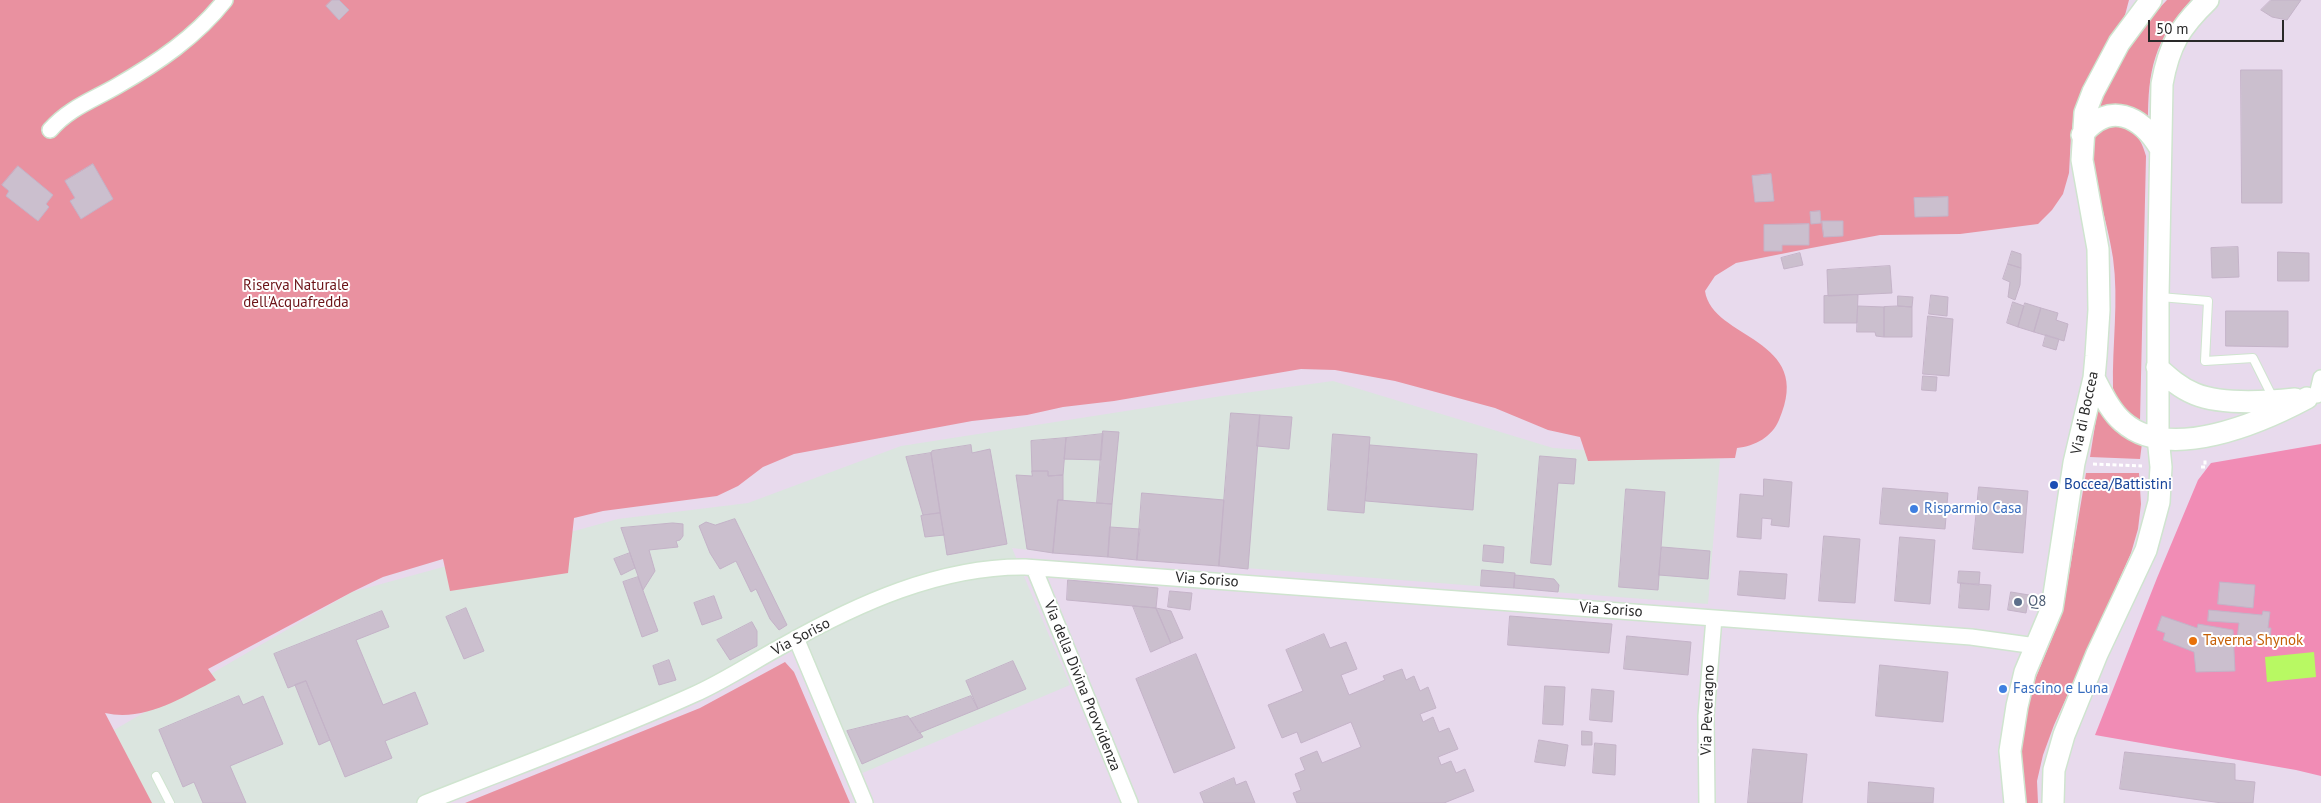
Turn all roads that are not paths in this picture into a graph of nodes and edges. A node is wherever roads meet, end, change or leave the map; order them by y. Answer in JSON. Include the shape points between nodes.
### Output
{"nodes":[{"id":1,"x":225,"y":0,"type":"edge"},
{"id":2,"x":2151,"y":0,"type":"edge"},
{"id":3,"x":2208,"y":0,"type":"edge"},
{"id":4,"x":50,"y":130,"type":"dead end"},
{"id":5,"x":2082,"y":135,"type":"junction"},
{"id":6,"x":2160,"y":148,"type":"junction"},
{"id":7,"x":2158,"y":297,"type":"junction"},
{"id":8,"x":2157,"y":367,"type":"junction"},
{"id":9,"x":2094,"y":378,"type":"junction"},
{"id":10,"x":2316,"y":391,"type":"edge"},
{"id":11,"x":2274,"y":401,"type":"junction"},
{"id":12,"x":2158,"y":437,"type":"junction"},
{"id":13,"x":1034,"y":568,"type":"junction"},
{"id":14,"x":1714,"y":618,"type":"junction"},
{"id":15,"x":796,"y":638,"type":"junction"},
{"id":16,"x":2036,"y":646,"type":"junction"},
{"id":17,"x":156,"y":776,"type":"dead end"},
{"id":18,"x":170,"y":803,"type":"edge"},
{"id":19,"x":425,"y":803,"type":"edge"},
{"id":20,"x":864,"y":803,"type":"edge"},
{"id":21,"x":1130,"y":803,"type":"edge"},
{"id":22,"x":1707,"y":803,"type":"edge"},
{"id":23,"x":2015,"y":803,"type":"edge"},
{"id":24,"x":2052,"y":803,"type":"edge"}],
"edges":[{"from":1,"to":4,"type":"street","via":[[174,50],[78,106]]},
{"from":2,"to":5,"type":"main road","name":"Via di Boccea","via":[[2127,31],[2093,92],[2085,113]]},
{"from":3,"to":6,"type":"main road","via":[[2184,25],[2168,54],[2162,84]]},
{"from":5,"to":6,"type":"main road","via":[[2101,119],[2130,117],[2142,125]]},
{"from":5,"to":9,"type":"main road","name":"Via di Boccea","via":[[2084,177],[2098,249],[2099,310]]},
{"from":6,"to":7,"type":"main road"},
{"from":7,"to":8,"type":"main road"},
{"from":7,"to":11,"type":"lane","via":[[2208,301],[2205,360],[2253,358]]},
{"from":8,"to":11,"type":"main road","via":[[2176,384],[2205,398]]},
{"from":8,"to":12,"type":"main road"},
{"from":9,"to":12,"type":"main road","via":[[2124,423],[2136,431]]},
{"from":9,"to":16,"type":"main road","name":"Via di Boccea","via":[[2074,463],[2052,608]]},
{"from":10,"to":11,"type":"main road"},
{"from":10,"to":12,"type":"main road","via":[[2268,417],[2216,434]]},
{"from":12,"to":24,"type":"main road","via":[[2161,480],[2154,527],[2064,735],[2054,770]]},
{"from":13,"to":14,"type":"street","name":"Via Soriso"},
{"from":13,"to":15,"type":"street","name":"Via Soriso","via":[[991,568],[931,580]]},
{"from":13,"to":21,"type":"street","name":"Via della Divina Provvidenza"},
{"from":14,"to":16,"type":"street","name":"Via Soriso","via":[[1971,637]]},
{"from":14,"to":22,"type":"street","name":"Via Peveragno","via":[[1706,709]]},
{"from":15,"to":19,"type":"street","name":"Via Soriso","via":[[695,694]]},
{"from":15,"to":20,"type":"street"},
{"from":16,"to":23,"type":"main road","name":"Via di Boccea","via":[[2022,684],[2012,740]]},
{"from":17,"to":18,"type":"lane"}]}
